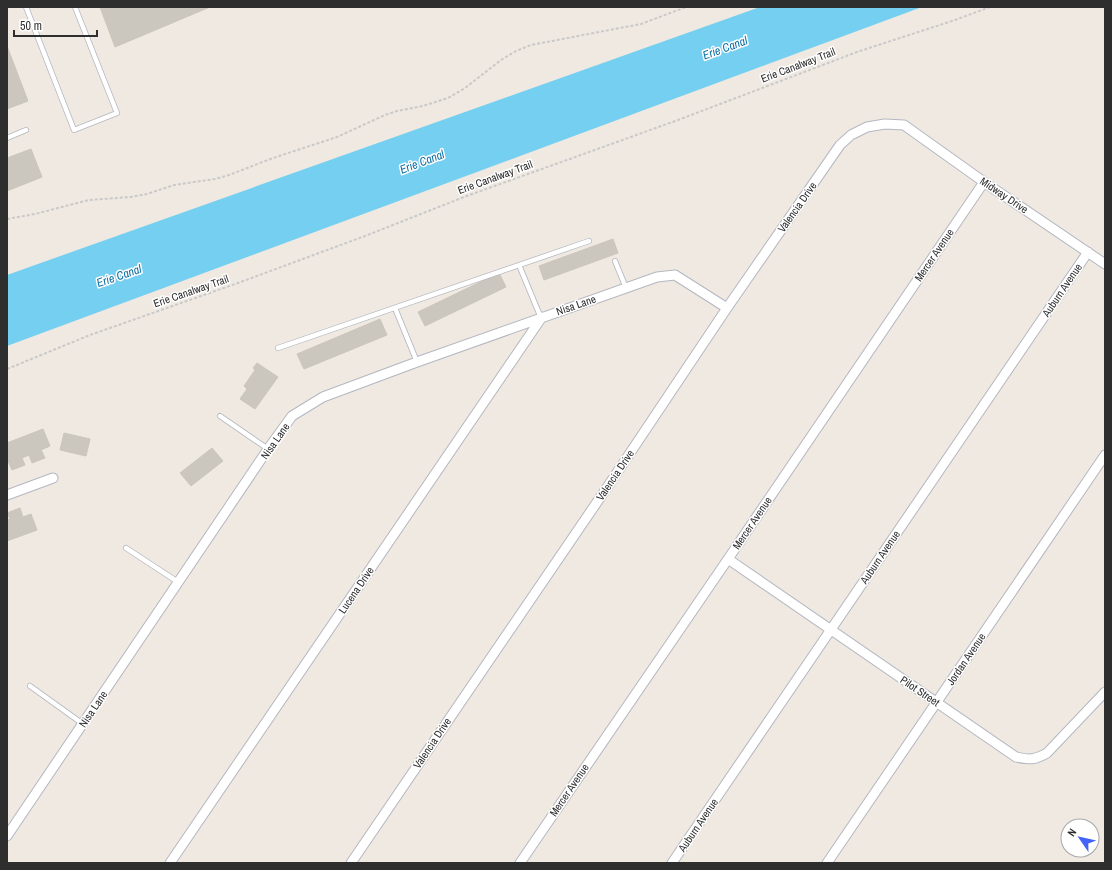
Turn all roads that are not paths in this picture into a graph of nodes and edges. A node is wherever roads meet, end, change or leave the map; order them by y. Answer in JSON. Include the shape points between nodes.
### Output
{"nodes":[{"id":1,"x":26,"y":7,"type":"edge"},
{"id":2,"x":75,"y":7,"type":"edge"},
{"id":3,"x":904,"y":125,"type":"joint"},
{"id":4,"x":26,"y":130,"type":"dead end"},
{"id":5,"x":7,"y":138,"type":"edge"},
{"id":6,"x":984,"y":182,"type":"junction"},
{"id":7,"x":589,"y":241,"type":"dead end"},
{"id":8,"x":1088,"y":252,"type":"junction"},
{"id":9,"x":615,"y":260,"type":"dead end"},
{"id":10,"x":1105,"y":264,"type":"edge"},
{"id":11,"x":519,"y":265,"type":"junction"},
{"id":12,"x":626,"y":288,"type":"junction"},
{"id":13,"x":395,"y":308,"type":"junction"},
{"id":14,"x":727,"y":308,"type":"junction"},
{"id":15,"x":541,"y":318,"type":"junction"},
{"id":16,"x":278,"y":348,"type":"dead end"},
{"id":17,"x":417,"y":362,"type":"junction"},
{"id":18,"x":220,"y":416,"type":"dead end"},
{"id":19,"x":268,"y":449,"type":"junction"},
{"id":20,"x":1105,"y":455,"type":"edge"},
{"id":21,"x":53,"y":478,"type":"dead end"},
{"id":22,"x":7,"y":495,"type":"edge"},
{"id":23,"x":126,"y":548,"type":"dead end"},
{"id":24,"x":728,"y":559,"type":"junction"},
{"id":25,"x":178,"y":582,"type":"junction"},
{"id":26,"x":830,"y":630,"type":"junction"},
{"id":27,"x":30,"y":686,"type":"dead end"},
{"id":28,"x":1105,"y":692,"type":"edge"},
{"id":29,"x":936,"y":702,"type":"junction"},
{"id":30,"x":83,"y":724,"type":"junction"},
{"id":31,"x":7,"y":836,"type":"edge"},
{"id":32,"x":170,"y":863,"type":"edge"},
{"id":33,"x":351,"y":863,"type":"edge"},
{"id":34,"x":520,"y":863,"type":"edge"},
{"id":35,"x":672,"y":863,"type":"edge"},
{"id":36,"x":827,"y":863,"type":"edge"}],
"edges":[{"from":1,"to":2,"type":"lane","via":[[74,130],[117,113]]},
{"from":3,"to":6,"type":"street","name":"Midway Drive"},
{"from":3,"to":14,"type":"street","name":"Valencia Drive","via":[[885,124],[867,127],[851,135],[840,145]]},
{"from":4,"to":5,"type":"lane"},
{"from":6,"to":8,"type":"street","name":"Midway Drive"},
{"from":6,"to":24,"type":"street","name":"Mercer Avenue"},
{"from":7,"to":11,"type":"lane"},
{"from":8,"to":10,"type":"street","name":"Midway Drive"},
{"from":8,"to":26,"type":"street","name":"Auburn Avenue"},
{"from":9,"to":12,"type":"lane"},
{"from":11,"to":13,"type":"lane"},
{"from":11,"to":15,"type":"lane"},
{"from":12,"to":14,"type":"street","name":"Nisa Lane","via":[[657,277],[675,275]]},
{"from":12,"to":15,"type":"street","name":"Nisa Lane"},
{"from":13,"to":16,"type":"lane"},
{"from":13,"to":17,"type":"lane"},
{"from":14,"to":33,"type":"street","name":"Valencia Drive"},
{"from":15,"to":17,"type":"street","name":"Nisa Lane"},
{"from":15,"to":32,"type":"street","name":"Lucena Drive"},
{"from":17,"to":19,"type":"street","name":"Nisa Lane","via":[[323,397],[292,416]]},
{"from":18,"to":19,"type":"lane"},
{"from":19,"to":25,"type":"street","name":"Nisa Lane"},
{"from":20,"to":29,"type":"street","name":"Jordan Avenue"},
{"from":21,"to":22,"type":"street"},
{"from":23,"to":25,"type":"lane"},
{"from":24,"to":26,"type":"street","name":"Pilot Street"},
{"from":24,"to":34,"type":"street","name":"Mercer Avenue"},
{"from":25,"to":30,"type":"street","name":"Nisa Lane"},
{"from":26,"to":29,"type":"street","name":"Pilot Street"},
{"from":26,"to":35,"type":"street","name":"Auburn Avenue"},
{"from":27,"to":30,"type":"lane"},
{"from":28,"to":29,"type":"street","name":"Pilot Street","via":[[1047,753],[1027,760],[1016,757]]},
{"from":29,"to":36,"type":"street","name":"Jordan Avenue"},
{"from":30,"to":31,"type":"street","name":"Nisa Lane"}]}
